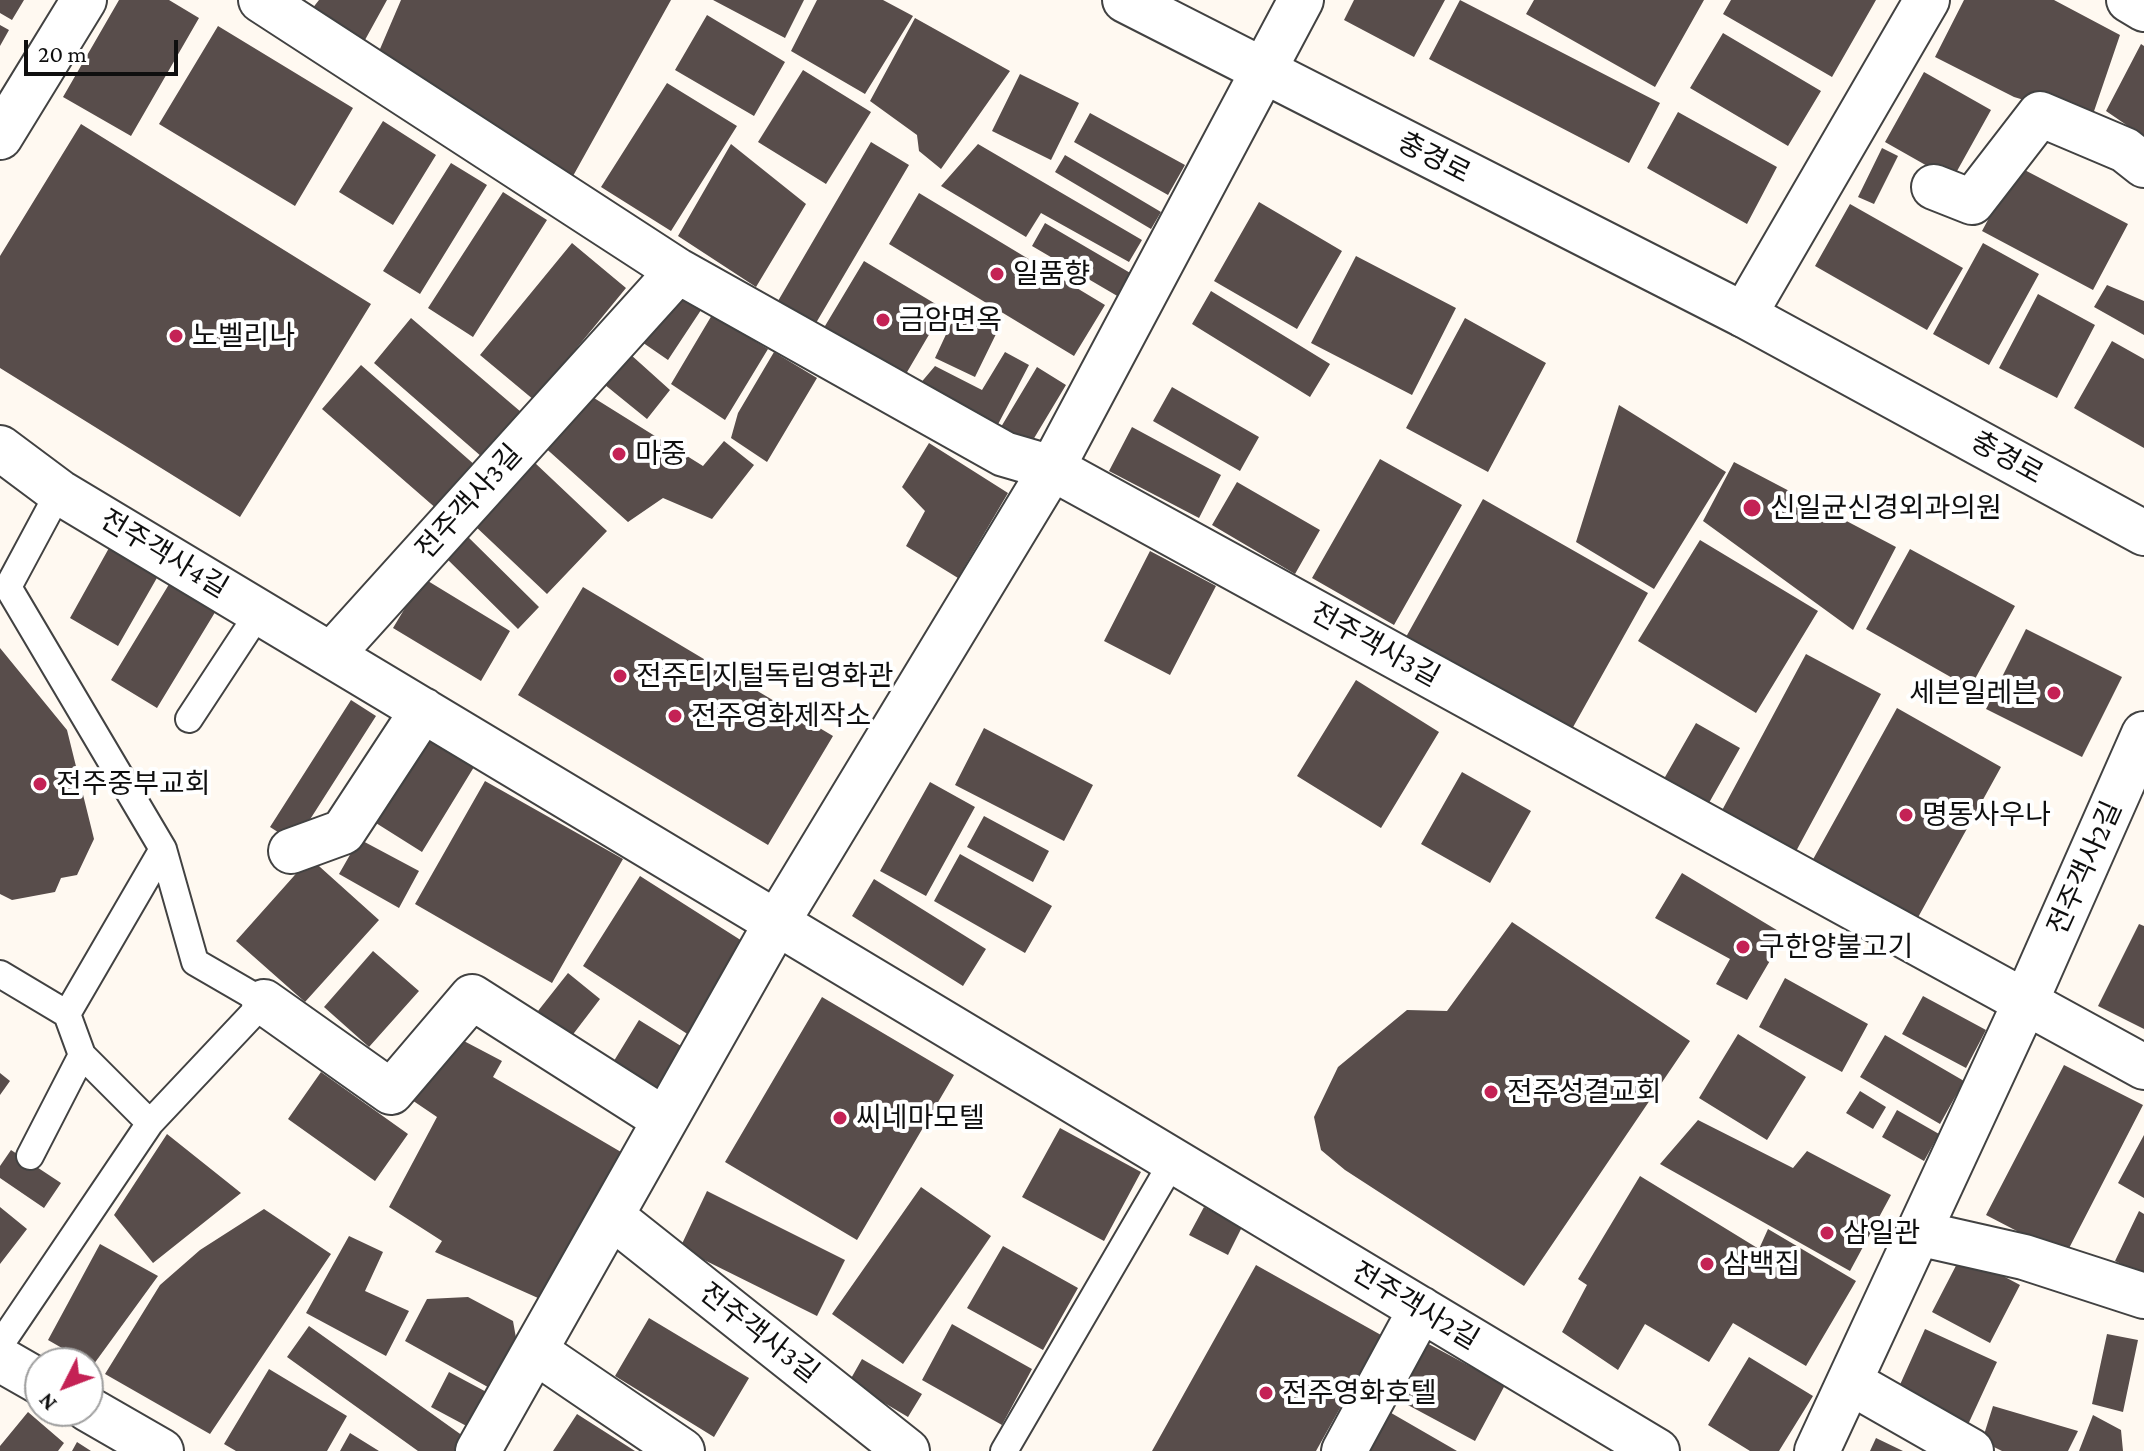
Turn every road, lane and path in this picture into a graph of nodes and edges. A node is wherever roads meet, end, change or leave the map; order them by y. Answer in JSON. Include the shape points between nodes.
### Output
{"nodes":[{"id":1,"x":84,"y":0,"type":"edge"},
{"id":2,"x":261,"y":0,"type":"edge"},
{"id":3,"x":1125,"y":0,"type":"edge"},
{"id":4,"x":1301,"y":0,"type":"edge"},
{"id":5,"x":1927,"y":0,"type":"edge"},
{"id":6,"x":2129,"y":0,"type":"edge"},
{"id":7,"x":2144,"y":9,"type":"edge"},
{"id":8,"x":1261,"y":71,"type":"junction"},
{"id":9,"x":1,"y":135,"type":"edge"},
{"id":10,"x":2144,"y":165,"type":"edge"},
{"id":11,"x":1934,"y":187,"type":"dead end"},
{"id":12,"x":678,"y":271,"type":"junction"},
{"id":13,"x":1744,"y":315,"type":"junction"},
{"id":14,"x":0,"y":448,"type":"edge"},
{"id":15,"x":1052,"y":468,"type":"junction"},
{"id":16,"x":59,"y":492,"type":"junction"},
{"id":17,"x":2144,"y":533,"type":"edge"},
{"id":18,"x":260,"y":611,"type":"junction"},
{"id":19,"x":332,"y":654,"type":"junction"},
{"id":20,"x":423,"y":710,"type":"junction"},
{"id":21,"x":189,"y":719,"type":"dead end"},
{"id":22,"x":2144,"y":734,"type":"edge"},
{"id":23,"x":163,"y":849,"type":"junction"},
{"id":24,"x":291,"y":851,"type":"dead end"},
{"id":25,"x":777,"y":922,"type":"junction"},
{"id":26,"x":0,"y":974,"type":"edge"},
{"id":27,"x":264,"y":1002,"type":"junction"},
{"id":28,"x":2025,"y":1003,"type":"junction"},
{"id":29,"x":67,"y":1014,"type":"junction"},
{"id":30,"x":82,"y":1055,"type":"junction"},
{"id":31,"x":2144,"y":1067,"type":"edge"},
{"id":32,"x":665,"y":1120,"type":"junction"},
{"id":33,"x":150,"y":1123,"type":"junction"},
{"id":34,"x":30,"y":1156,"type":"dead end"},
{"id":35,"x":1173,"y":1161,"type":"junction"},
{"id":36,"x":611,"y":1216,"type":"junction"},
{"id":37,"x":1918,"y":1233,"type":"junction"},
{"id":38,"x":2144,"y":1296,"type":"edge"},
{"id":39,"x":1421,"y":1309,"type":"junction"},
{"id":40,"x":535,"y":1351,"type":"junction"},
{"id":41,"x":12,"y":1370,"type":"edge"},
{"id":42,"x":1850,"y":1382,"type":"junction"},
{"id":43,"x":104,"y":1418,"type":"edge"},
{"id":44,"x":161,"y":1451,"type":"edge"},
{"id":45,"x":478,"y":1451,"type":"edge"},
{"id":46,"x":682,"y":1451,"type":"edge"},
{"id":47,"x":907,"y":1451,"type":"edge"},
{"id":48,"x":1004,"y":1451,"type":"edge"},
{"id":49,"x":1344,"y":1451,"type":"edge"},
{"id":50,"x":1657,"y":1451,"type":"edge"},
{"id":51,"x":1817,"y":1451,"type":"edge"},
{"id":52,"x":1971,"y":1451,"type":"edge"}],
"edges":[{"from":1,"to":9,"type":"street"},
{"from":2,"to":12,"type":"street","name":"전주객사3길"},
{"from":3,"to":8,"type":"street","name":"충경로"},
{"from":4,"to":8,"type":"street"},
{"from":5,"to":13,"type":"street"},
{"from":6,"to":7,"type":"street"},
{"from":8,"to":13,"type":"street","name":"충경로"},
{"from":8,"to":15,"type":"street"},
{"from":10,"to":11,"type":"street","via":[[2125,150],[2040,114],[1972,202]]},
{"from":12,"to":15,"type":"street","name":"전주객사3길","via":[[1004,454]]},
{"from":12,"to":19,"type":"street","name":"전주객사3길"},
{"from":13,"to":17,"type":"street","name":"충경로"},
{"from":14,"to":16,"type":"street","name":"전주객사4길"},
{"from":15,"to":25,"type":"street"},
{"from":15,"to":28,"type":"street","name":"전주객사3길"},
{"from":16,"to":18,"type":"street","name":"전주객사4길"},
{"from":16,"to":23,"type":"lane","via":[[8,587]]},
{"from":18,"to":19,"type":"street","name":"전주객사4길"},
{"from":18,"to":21,"type":"lane"},
{"from":19,"to":20,"type":"street"},
{"from":20,"to":24,"type":"street","via":[[343,832]]},
{"from":20,"to":25,"type":"street"},
{"from":22,"to":28,"type":"street","name":"전주객사2길"},
{"from":23,"to":27,"type":"lane","via":[[195,962]]},
{"from":23,"to":29,"type":"lane"},
{"from":25,"to":32,"type":"street"},
{"from":25,"to":35,"type":"street"},
{"from":26,"to":29,"type":"lane"},
{"from":27,"to":32,"type":"street","via":[[391,1092],[472,997]]},
{"from":27,"to":33,"type":"lane"},
{"from":28,"to":31,"type":"street"},
{"from":28,"to":37,"type":"street","name":"전주객사2길"},
{"from":29,"to":30,"type":"lane"},
{"from":30,"to":33,"type":"lane"},
{"from":30,"to":34,"type":"lane"},
{"from":32,"to":36,"type":"street"},
{"from":33,"to":41,"type":"lane"},
{"from":35,"to":39,"type":"street","name":"전주객사2길"},
{"from":35,"to":48,"type":"lane"},
{"from":36,"to":40,"type":"street"},
{"from":36,"to":47,"type":"street","name":"전주객사3길"},
{"from":37,"to":38,"type":"street","via":[[2024,1257]]},
{"from":37,"to":42,"type":"street","name":"전주객사2길"},
{"from":39,"to":49,"type":"street"},
{"from":39,"to":50,"type":"street","name":"전주객사2길"},
{"from":40,"to":45,"type":"street"},
{"from":40,"to":46,"type":"street"},
{"from":42,"to":51,"type":"street","name":"전주객사2길"},
{"from":42,"to":52,"type":"street"},
{"from":43,"to":44,"type":"street"}]}
